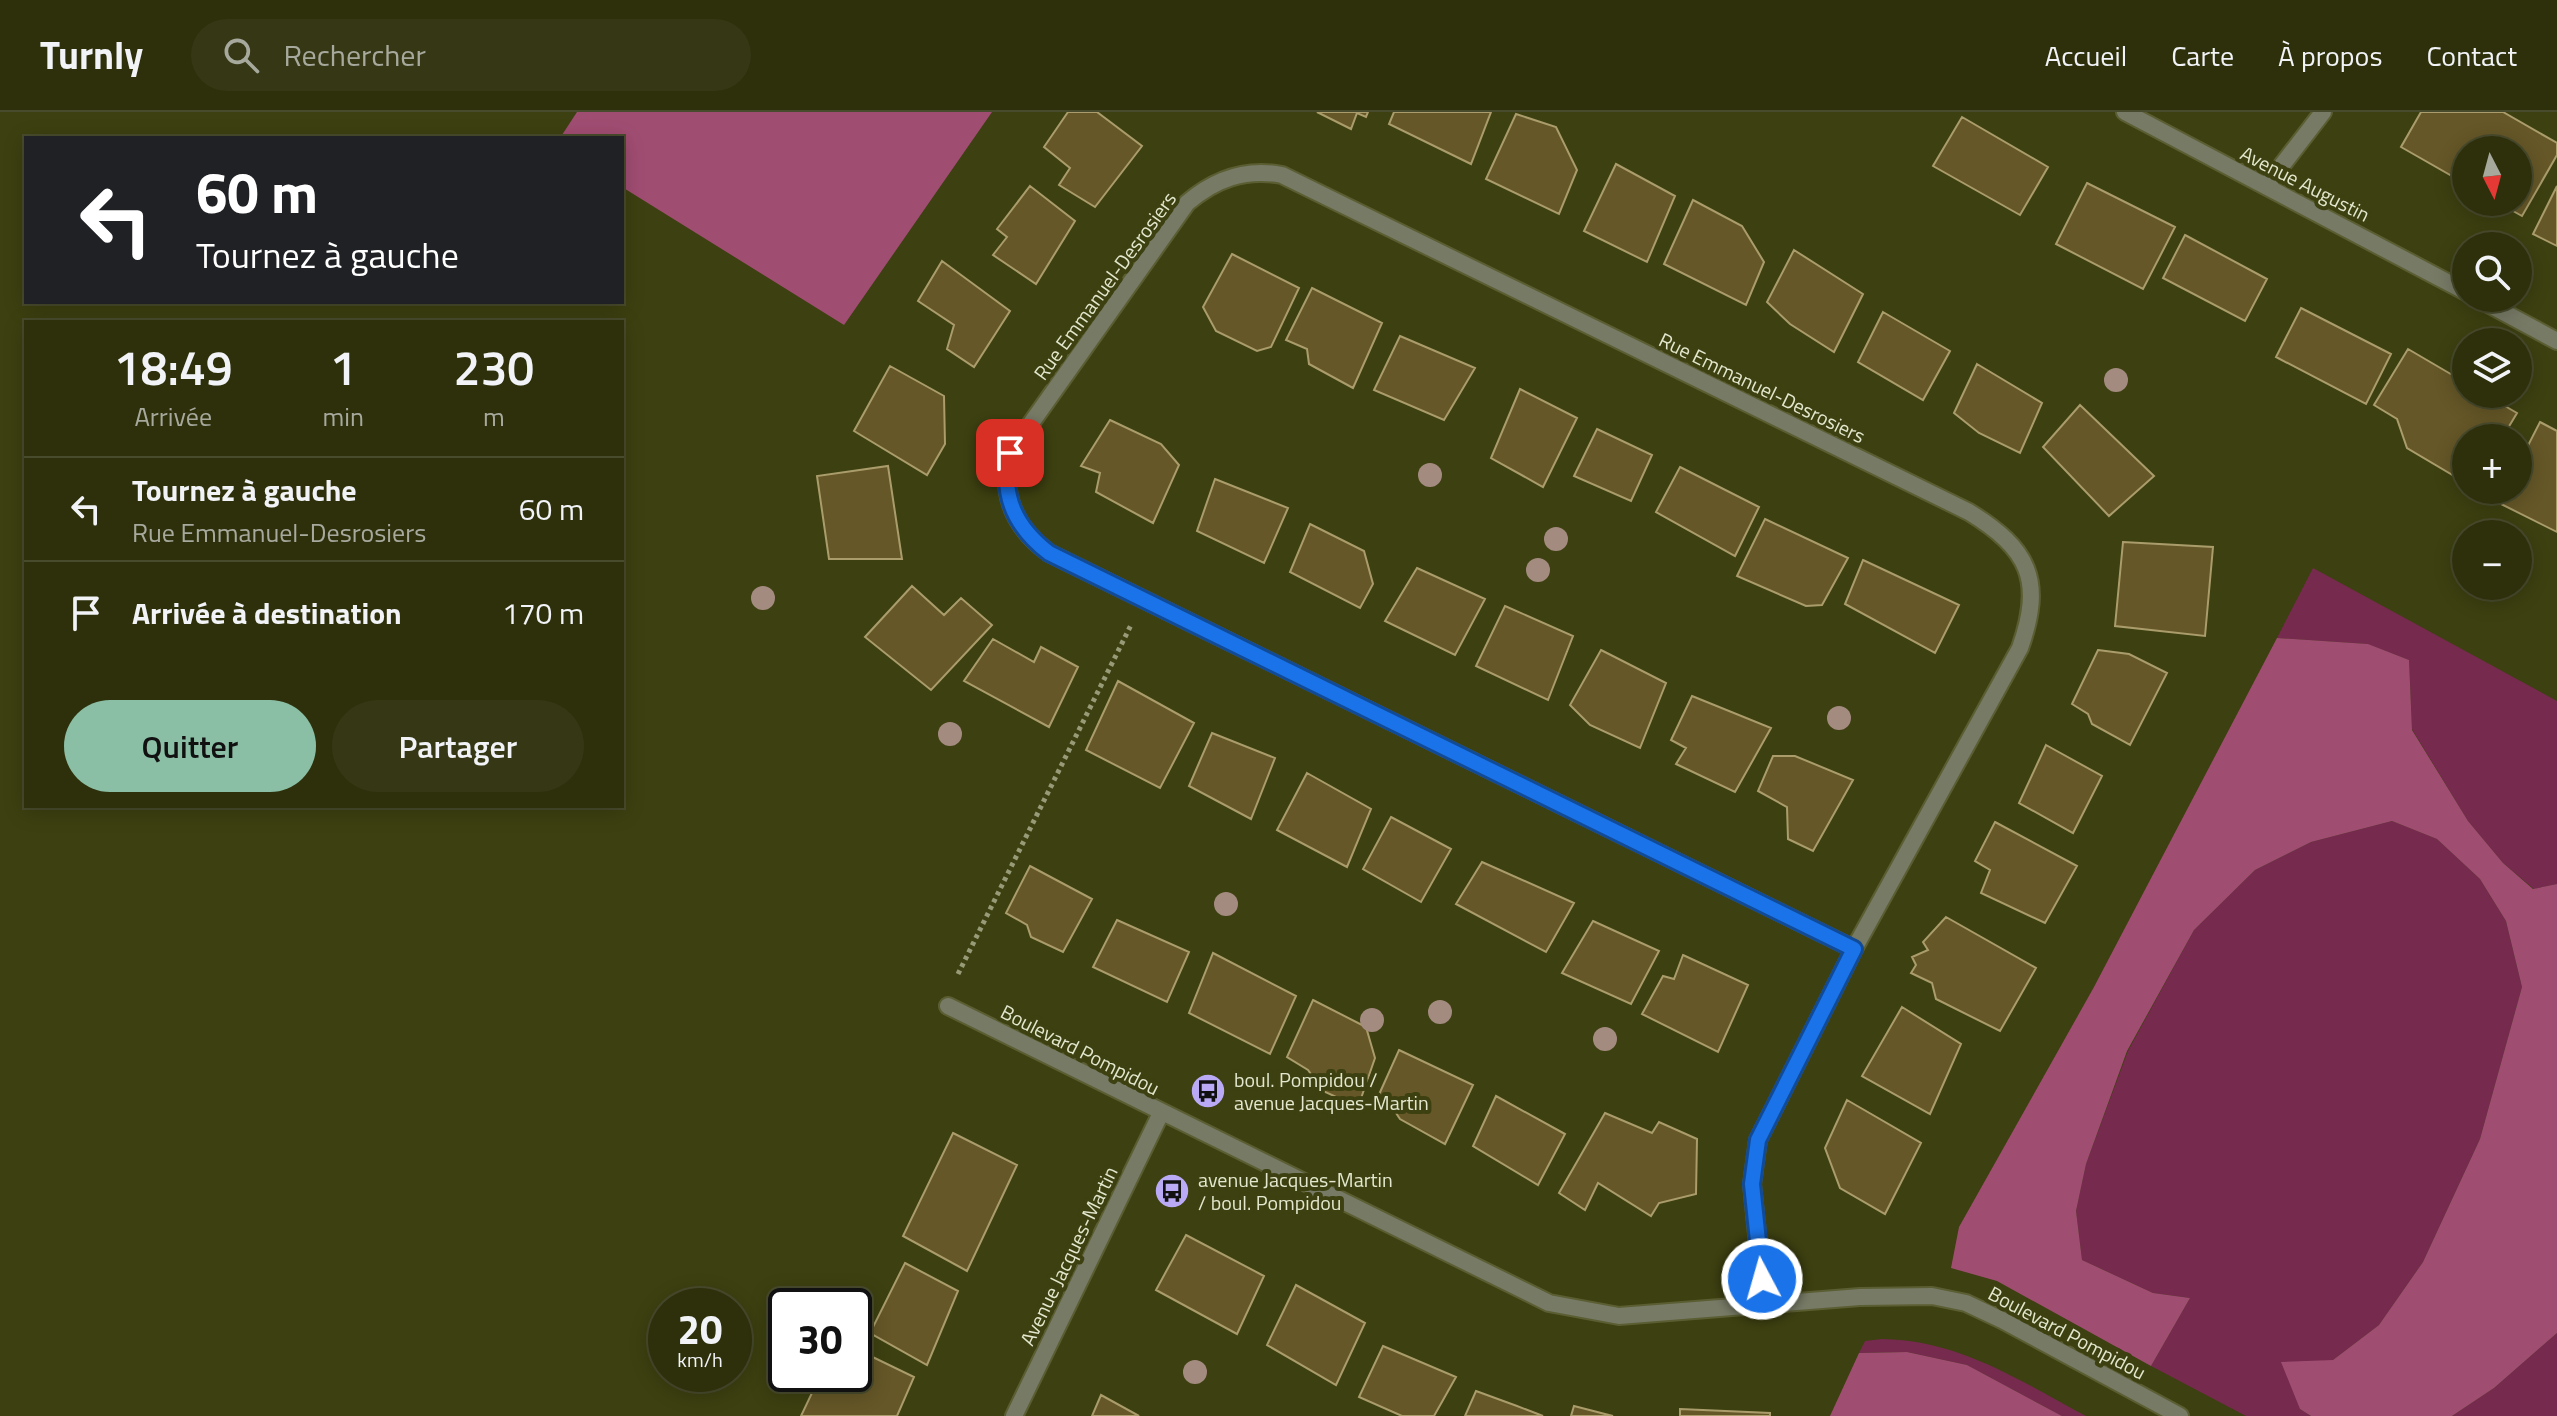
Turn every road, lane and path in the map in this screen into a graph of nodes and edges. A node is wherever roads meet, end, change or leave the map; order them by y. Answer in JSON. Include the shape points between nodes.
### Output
{"nodes":[{"id":1,"x":2125,"y":112,"type":"edge"},
{"id":2,"x":2323,"y":112,"type":"edge"},
{"id":3,"x":2266,"y":186,"type":"junction"},
{"id":4,"x":2452,"y":285,"type":"edge"},
{"id":5,"x":2503,"y":312,"type":"edge"},
{"id":6,"x":2557,"y":341,"type":"edge"},
{"id":7,"x":1131,"y":624,"type":"dead end"},
{"id":8,"x":1854,"y":949,"type":"junction"},
{"id":9,"x":958,"y":974,"type":"dead end"},
{"id":10,"x":948,"y":1006,"type":"dead end"},
{"id":11,"x":1161,"y":1113,"type":"junction"},
{"id":12,"x":1764,"y":1304,"type":"junction"},
{"id":13,"x":1014,"y":1416,"type":"edge"},
{"id":14,"x":2180,"y":1416,"type":"edge"}],
"edges":[{"from":1,"to":3,"type":"street","name":"Avenue Augustin"},
{"from":2,"to":3,"type":"street"},
{"from":3,"to":4,"type":"street","name":"Avenue Augustin"},
{"from":5,"to":6,"type":"street"},
{"from":7,"to":9,"type":"path"},
{"from":8,"to":8,"type":"street","name":"Rue Emmanuel-Desrosiers","via":[[2020,648],[2031,591],[2017,548],[1969,512],[1282,175],[1241,174],[1187,203],[1010,453],[1005,475],[1009,500],[1028,538],[1049,553]]},
{"from":8,"to":12,"type":"street","name":"Rue Emmanuel-Desrosiers","via":[[1758,1140],[1752,1184]]},
{"from":10,"to":11,"type":"street","name":"Boulevard Pompidou"},
{"from":11,"to":12,"type":"street","name":"Boulevard Pompidou","via":[[1549,1303],[1619,1316]]},
{"from":11,"to":13,"type":"street","name":"Avenue Jacques-Martin"},
{"from":12,"to":14,"type":"street","name":"Boulevard Pompidou","via":[[1932,1296],[1966,1303]]}]}
